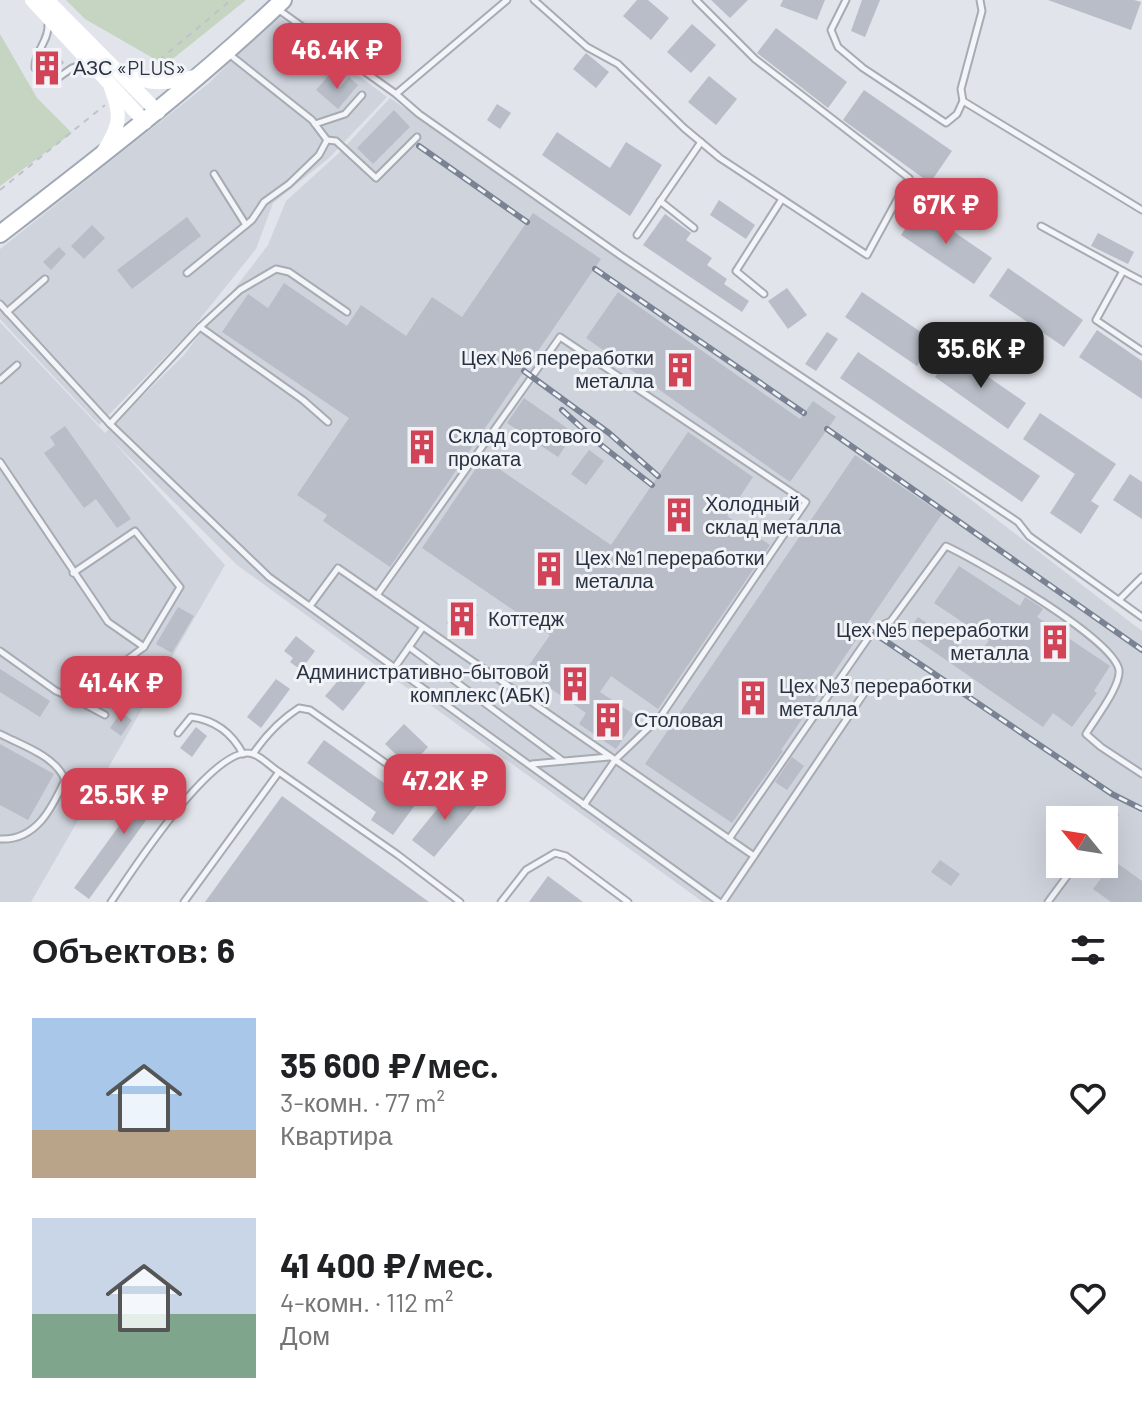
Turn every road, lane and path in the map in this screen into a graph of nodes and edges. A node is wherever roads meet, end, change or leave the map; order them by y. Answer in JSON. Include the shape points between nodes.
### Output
{"nodes":[{"id":1,"x":32,"y":0,"type":"edge"},
{"id":2,"x":47,"y":0,"type":"edge"},
{"id":3,"x":231,"y":0,"type":"edge"},
{"id":4,"x":507,"y":0,"type":"edge"},
{"id":5,"x":534,"y":0,"type":"edge"},
{"id":6,"x":696,"y":0,"type":"edge"},
{"id":7,"x":846,"y":0,"type":"edge"},
{"id":8,"x":980,"y":0,"type":"edge"},
{"id":9,"x":279,"y":4,"type":"edge"},
{"id":10,"x":47,"y":16,"type":"junction"},
{"id":11,"x":227,"y":53,"type":"junction"},
{"id":12,"x":90,"y":61,"type":"junction"},
{"id":13,"x":112,"y":74,"type":"junction"},
{"id":14,"x":202,"y":74,"type":"junction"},
{"id":15,"x":126,"y":89,"type":"junction"},
{"id":16,"x":396,"y":94,"type":"junction"},
{"id":17,"x":362,"y":95,"type":"dead end"},
{"id":18,"x":963,"y":101,"type":"junction"},
{"id":19,"x":152,"y":117,"type":"junction"},
{"id":20,"x":315,"y":124,"type":"junction"},
{"id":21,"x":417,"y":137,"type":"dead end"},
{"id":22,"x":327,"y":140,"type":"junction"},
{"id":23,"x":701,"y":142,"type":"junction"},
{"id":24,"x":100,"y":157,"type":"junction"},
{"id":25,"x":214,"y":174,"type":"dead end"},
{"id":26,"x":0,"y":190,"type":"edge"},
{"id":27,"x":782,"y":199,"type":"junction"},
{"id":28,"x":660,"y":201,"type":"junction"},
{"id":29,"x":1142,"y":210,"type":"edge"},
{"id":30,"x":246,"y":225,"type":"junction"},
{"id":31,"x":1041,"y":226,"type":"dead end"},
{"id":32,"x":694,"y":228,"type":"dead end"},
{"id":33,"x":0,"y":234,"type":"edge"},
{"id":34,"x":637,"y":235,"type":"dead end"},
{"id":35,"x":1123,"y":271,"type":"junction"},
{"id":36,"x":187,"y":273,"type":"dead end"},
{"id":37,"x":45,"y":279,"type":"dead end"},
{"id":38,"x":1142,"y":281,"type":"edge"},
{"id":39,"x":764,"y":294,"type":"dead end"},
{"id":40,"x":0,"y":304,"type":"edge"},
{"id":41,"x":7,"y":312,"type":"junction"},
{"id":42,"x":347,"y":312,"type":"dead end"},
{"id":43,"x":200,"y":327,"type":"junction"},
{"id":44,"x":1142,"y":351,"type":"edge"},
{"id":45,"x":17,"y":365,"type":"dead end"},
{"id":46,"x":0,"y":380,"type":"edge"},
{"id":47,"x":328,"y":422,"type":"dead end"},
{"id":48,"x":110,"y":424,"type":"junction"},
{"id":49,"x":0,"y":462,"type":"edge"},
{"id":50,"x":73,"y":573,"type":"junction"},
{"id":51,"x":1142,"y":577,"type":"edge"},
{"id":52,"x":377,"y":595,"type":"junction"},
{"id":53,"x":1119,"y":600,"type":"junction"},
{"id":54,"x":310,"y":606,"type":"junction"},
{"id":55,"x":1142,"y":617,"type":"edge"},
{"id":56,"x":423,"y":627,"type":"junction"},
{"id":57,"x":144,"y":647,"type":"junction"},
{"id":58,"x":409,"y":647,"type":"junction"},
{"id":59,"x":0,"y":651,"type":"edge"},
{"id":60,"x":395,"y":667,"type":"junction"},
{"id":61,"x":867,"y":689,"type":"dead end"},
{"id":62,"x":73,"y":698,"type":"junction"},
{"id":63,"x":105,"y":715,"type":"dead end"},
{"id":64,"x":178,"y":733,"type":"dead end"},
{"id":65,"x":0,"y":734,"type":"edge"},
{"id":66,"x":243,"y":754,"type":"junction"},
{"id":67,"x":253,"y":754,"type":"junction"},
{"id":68,"x":612,"y":758,"type":"junction"},
{"id":69,"x":563,"y":761,"type":"junction"},
{"id":70,"x":530,"y":765,"type":"junction"},
{"id":71,"x":279,"y":772,"type":"junction"},
{"id":72,"x":1142,"y":774,"type":"edge"},
{"id":73,"x":415,"y":787,"type":"dead end"},
{"id":74,"x":584,"y":805,"type":"junction"},
{"id":75,"x":0,"y":839,"type":"edge"},
{"id":76,"x":729,"y":839,"type":"junction"},
{"id":77,"x":754,"y":856,"type":"junction"},
{"id":78,"x":1066,"y":878,"type":"edge"},
{"id":79,"x":111,"y":902,"type":"edge"},
{"id":80,"x":184,"y":902,"type":"edge"},
{"id":81,"x":460,"y":902,"type":"edge"},
{"id":82,"x":501,"y":902,"type":"edge"},
{"id":83,"x":628,"y":902,"type":"edge"},
{"id":84,"x":721,"y":902,"type":"edge"},
{"id":85,"x":1048,"y":902,"type":"edge"}],
"edges":[{"from":1,"to":10,"type":"main road"},
{"from":2,"to":13,"type":"main road"},
{"from":3,"to":15,"type":"path"},
{"from":4,"to":16,"type":"lane"},
{"from":5,"to":23,"type":"lane","via":[[587,47],[618,64]]},
{"from":6,"to":27,"type":"lane","via":[[755,59],[909,178],[867,255]]},
{"from":7,"to":18,"type":"lane","via":[[831,30],[838,47],[946,123]]},
{"from":8,"to":18,"type":"lane"},
{"from":9,"to":11,"type":"main road"},
{"from":9,"to":16,"type":"lane"},
{"from":10,"to":12,"type":"main road"},
{"from":10,"to":12,"type":"lane","via":[[49,32],[34,58],[45,80],[52,82]]},
{"from":11,"to":14,"type":"main road"},
{"from":11,"to":20,"type":"lane"},
{"from":12,"to":13,"type":"main road"},
{"from":13,"to":14,"type":"main road","via":[[154,84]]},
{"from":13,"to":15,"type":"main road"},
{"from":13,"to":24,"type":"main road","via":[[120,115]]},
{"from":14,"to":19,"type":"main road"},
{"from":15,"to":19,"type":"main road"},
{"from":15,"to":26,"type":"path"},
{"from":16,"to":53,"type":"lane","via":[[621,256],[1018,522],[1029,536]]},
{"from":17,"to":20,"type":"lane","via":[[345,114]]},
{"from":18,"to":29,"type":"lane"},
{"from":19,"to":24,"type":"main road"},
{"from":20,"to":22,"type":"lane"},
{"from":21,"to":22,"type":"lane","via":[[376,178],[336,141]]},
{"from":22,"to":30,"type":"lane","via":[[319,155],[264,202]]},
{"from":23,"to":27,"type":"lane"},
{"from":23,"to":28,"type":"lane"},
{"from":24,"to":33,"type":"main road"},
{"from":25,"to":30,"type":"lane"},
{"from":27,"to":39,"type":"lane","via":[[736,271]]},
{"from":28,"to":32,"type":"lane"},
{"from":28,"to":34,"type":"lane"},
{"from":30,"to":36,"type":"lane"},
{"from":31,"to":35,"type":"lane"},
{"from":35,"to":38,"type":"lane"},
{"from":35,"to":44,"type":"lane","via":[[1096,320]]},
{"from":37,"to":41,"type":"lane"},
{"from":40,"to":41,"type":"lane"},
{"from":41,"to":48,"type":"lane"},
{"from":42,"to":43,"type":"lane","via":[[289,272],[276,269],[240,290]]},
{"from":43,"to":47,"type":"lane"},
{"from":43,"to":48,"type":"lane"},
{"from":45,"to":46,"type":"lane"},
{"from":48,"to":54,"type":"lane","via":[[269,577]]},
{"from":49,"to":50,"type":"lane"},
{"from":50,"to":57,"type":"lane","via":[[108,622]]},
{"from":50,"to":57,"type":"lane","via":[[135,531],[180,587]]},
{"from":51,"to":53,"type":"lane"},
{"from":52,"to":54,"type":"lane","via":[[338,568]]},
{"from":52,"to":56,"type":"lane"},
{"from":52,"to":68,"type":"lane","via":[[560,337],[806,502],[661,716]]},
{"from":53,"to":55,"type":"lane"},
{"from":54,"to":60,"type":"lane"},
{"from":56,"to":58,"type":"lane"},
{"from":56,"to":68,"type":"lane"},
{"from":57,"to":62,"type":"lane","via":[[124,662],[105,664]]},
{"from":58,"to":60,"type":"lane"},
{"from":58,"to":69,"type":"lane"},
{"from":59,"to":62,"type":"lane"},
{"from":60,"to":70,"type":"lane"},
{"from":61,"to":77,"type":"lane"},
{"from":62,"to":63,"type":"lane"},
{"from":64,"to":66,"type":"lane","via":[[191,717],[204,719],[234,737]]},
{"from":65,"to":75,"type":"lane","via":[[52,762],[65,780],[43,820],[23,836]]},
{"from":66,"to":67,"type":"lane"},
{"from":66,"to":79,"type":"lane","via":[[221,763],[204,779]]},
{"from":67,"to":71,"type":"lane"},
{"from":67,"to":73,"type":"lane","via":[[267,734],[299,708],[310,710]]},
{"from":68,"to":69,"type":"lane"},
{"from":68,"to":74,"type":"lane"},
{"from":68,"to":76,"type":"lane"},
{"from":69,"to":70,"type":"lane"},
{"from":70,"to":74,"type":"lane"},
{"from":71,"to":80,"type":"lane"},
{"from":71,"to":81,"type":"lane"},
{"from":72,"to":76,"type":"lane","via":[[1086,734],[1119,681],[1111,654],[1055,609],[946,546],[891,621],[875,628]]},
{"from":74,"to":84,"type":"lane"},
{"from":76,"to":77,"type":"lane"},
{"from":77,"to":84,"type":"lane"},
{"from":78,"to":85,"type":"lane"},
{"from":82,"to":83,"type":"lane","via":[[526,870],[555,853]]}]}
